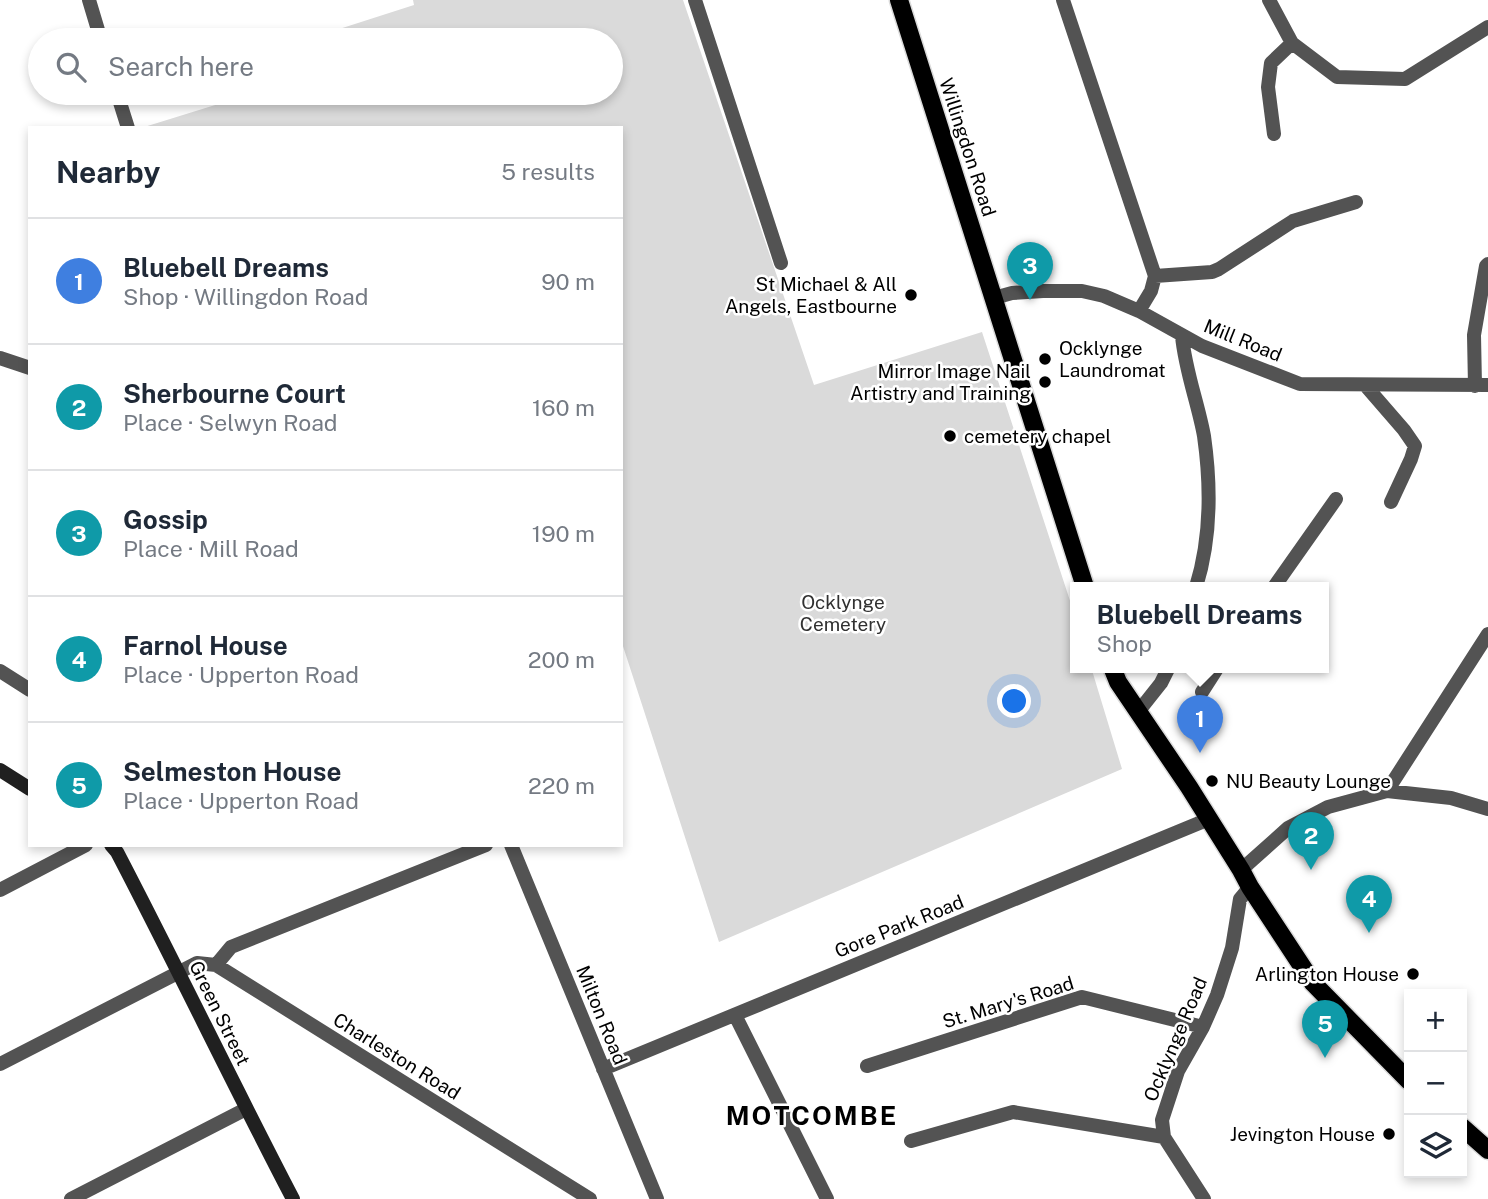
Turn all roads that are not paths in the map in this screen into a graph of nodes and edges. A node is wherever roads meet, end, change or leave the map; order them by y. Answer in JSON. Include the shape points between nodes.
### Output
{"nodes":[{"id":1,"x":89,"y":0,"type":"edge"},
{"id":2,"x":695,"y":0,"type":"edge"},
{"id":3,"x":899,"y":0,"type":"edge"},
{"id":4,"x":1063,"y":0,"type":"edge"},
{"id":5,"x":1269,"y":0,"type":"edge"},
{"id":6,"x":1488,"y":27,"type":"edge"},
{"id":7,"x":98,"y":28,"type":"edge"},
{"id":8,"x":1292,"y":43,"type":"junction"},
{"id":9,"x":121,"y":105,"type":"edge"},
{"id":10,"x":127,"y":126,"type":"edge"},
{"id":11,"x":1274,"y":134,"type":"dead end"},
{"id":12,"x":1356,"y":202,"type":"dead end"},
{"id":13,"x":781,"y":263,"type":"dead end"},
{"id":14,"x":1488,"y":264,"type":"edge"},
{"id":15,"x":1155,"y":276,"type":"junction"},
{"id":16,"x":994,"y":298,"type":"junction"},
{"id":17,"x":1139,"y":311,"type":"junction"},
{"id":18,"x":1182,"y":336,"type":"junction"},
{"id":19,"x":0,"y":358,"type":"edge"},
{"id":20,"x":28,"y":367,"type":"edge"},
{"id":21,"x":1365,"y":385,"type":"junction"},
{"id":22,"x":1482,"y":386,"type":"edge"},
{"id":23,"x":1336,"y":499,"type":"dead end"},
{"id":24,"x":1391,"y":502,"type":"dead end"},
{"id":25,"x":1083,"y":582,"type":"edge"},
{"id":26,"x":1197,"y":582,"type":"edge"},
{"id":27,"x":1278,"y":582,"type":"edge"},
{"id":28,"x":1488,"y":634,"type":"edge"},
{"id":29,"x":0,"y":671,"type":"edge"},
{"id":30,"x":1114,"y":673,"type":"edge"},
{"id":31,"x":1166,"y":673,"type":"edge"},
{"id":32,"x":1214,"y":673,"type":"edge"},
{"id":33,"x":28,"y":689,"type":"edge"},
{"id":34,"x":1202,"y":692,"type":"dead end"},
{"id":35,"x":1138,"y":712,"type":"junction"},
{"id":36,"x":0,"y":770,"type":"edge"},
{"id":37,"x":28,"y":788,"type":"edge"},
{"id":38,"x":1387,"y":790,"type":"junction"},
{"id":39,"x":1488,"y":809,"type":"edge"},
{"id":40,"x":1209,"y":819,"type":"junction"},
{"id":41,"x":82,"y":847,"type":"edge"},
{"id":42,"x":113,"y":847,"type":"edge"},
{"id":43,"x":481,"y":847,"type":"edge"},
{"id":44,"x":512,"y":847,"type":"edge"},
{"id":45,"x":1241,"y":870,"type":"junction"},
{"id":46,"x":1250,"y":887,"type":"junction"},
{"id":47,"x":0,"y":890,"type":"edge"},
{"id":48,"x":216,"y":965,"type":"junction"},
{"id":49,"x":179,"y":971,"type":"junction"},
{"id":50,"x":735,"y":1015,"type":"junction"},
{"id":51,"x":1203,"y":1027,"type":"junction"},
{"id":52,"x":0,"y":1064,"type":"edge"},
{"id":53,"x":867,"y":1066,"type":"dead end"},
{"id":54,"x":603,"y":1069,"type":"junction"},
{"id":55,"x":1404,"y":1076,"type":"edge"},
{"id":56,"x":246,"y":1109,"type":"junction"},
{"id":57,"x":1467,"y":1131,"type":"edge"},
{"id":58,"x":1164,"y":1138,"type":"junction"},
{"id":59,"x":911,"y":1140,"type":"dead end"},
{"id":60,"x":1488,"y":1150,"type":"edge"},
{"id":61,"x":71,"y":1199,"type":"edge"},
{"id":62,"x":293,"y":1199,"type":"edge"},
{"id":63,"x":590,"y":1199,"type":"edge"},
{"id":64,"x":657,"y":1199,"type":"edge"},
{"id":65,"x":827,"y":1199,"type":"edge"},
{"id":66,"x":1204,"y":1199,"type":"edge"}],
"edges":[{"from":1,"to":7,"type":"street"},
{"from":2,"to":13,"type":"street"},
{"from":3,"to":16,"type":"main road","name":"Willingdon Road"},
{"from":4,"to":15,"type":"street"},
{"from":5,"to":8,"type":"street"},
{"from":6,"to":8,"type":"street","via":[[1405,79],[1337,77]]},
{"from":8,"to":11,"type":"street","via":[[1271,63],[1268,87]]},
{"from":9,"to":10,"type":"street"},
{"from":12,"to":15,"type":"street","via":[[1293,221],[1212,272]]},
{"from":14,"to":22,"type":"street","via":[[1474,335]]},
{"from":15,"to":17,"type":"street"},
{"from":16,"to":17,"type":"street","name":"Mill Road","via":[[1012,293],[1082,291]]},
{"from":16,"to":25,"type":"main road","name":"Willingdon Road"},
{"from":17,"to":18,"type":"street","name":"Mill Road"},
{"from":18,"to":21,"type":"street","name":"Mill Road","via":[[1300,384]]},
{"from":18,"to":26,"type":"street","via":[[1209,485],[1207,531]]},
{"from":19,"to":20,"type":"street"},
{"from":21,"to":22,"type":"street","name":"Mill Road"},
{"from":21,"to":24,"type":"street","via":[[1415,446]]},
{"from":23,"to":27,"type":"street"},
{"from":28,"to":38,"type":"street"},
{"from":29,"to":33,"type":"street"},
{"from":30,"to":35,"type":"main road"},
{"from":31,"to":35,"type":"street"},
{"from":32,"to":34,"type":"street"},
{"from":35,"to":40,"type":"main road"},
{"from":36,"to":37,"type":"street"},
{"from":38,"to":39,"type":"street","via":[[1451,798]]},
{"from":38,"to":45,"type":"street","via":[[1328,807],[1288,828]]},
{"from":40,"to":45,"type":"main road"},
{"from":40,"to":50,"type":"street","name":"Gore Park Road"},
{"from":41,"to":47,"type":"street"},
{"from":42,"to":49,"type":"street","name":"Green Street"},
{"from":43,"to":48,"type":"street","via":[[231,947]]},
{"from":44,"to":54,"type":"street","name":"Milton Road"},
{"from":45,"to":46,"type":"main road"},
{"from":46,"to":51,"type":"street","name":"Ocklynge Road","via":[[1240,899],[1232,948]]},
{"from":46,"to":55,"type":"main road","via":[[1313,983]]},
{"from":48,"to":49,"type":"street","via":[[197,963]]},
{"from":48,"to":63,"type":"street","name":"Charleston Road"},
{"from":49,"to":52,"type":"street"},
{"from":49,"to":56,"type":"street","name":"Green Street"},
{"from":50,"to":54,"type":"street","name":"Gore Park Road"},
{"from":50,"to":65,"type":"street"},
{"from":51,"to":53,"type":"street","name":"St. Mary's Road","via":[[1082,997]]},
{"from":51,"to":58,"type":"street","name":"Ocklynge Road","via":[[1178,1071],[1162,1120]]},
{"from":54,"to":64,"type":"street","name":"Milton Road"},
{"from":56,"to":61,"type":"street"},
{"from":56,"to":62,"type":"street","name":"Green Street"},
{"from":57,"to":60,"type":"main road"},
{"from":58,"to":59,"type":"street","via":[[1013,1112]]},
{"from":58,"to":66,"type":"street"}]}
